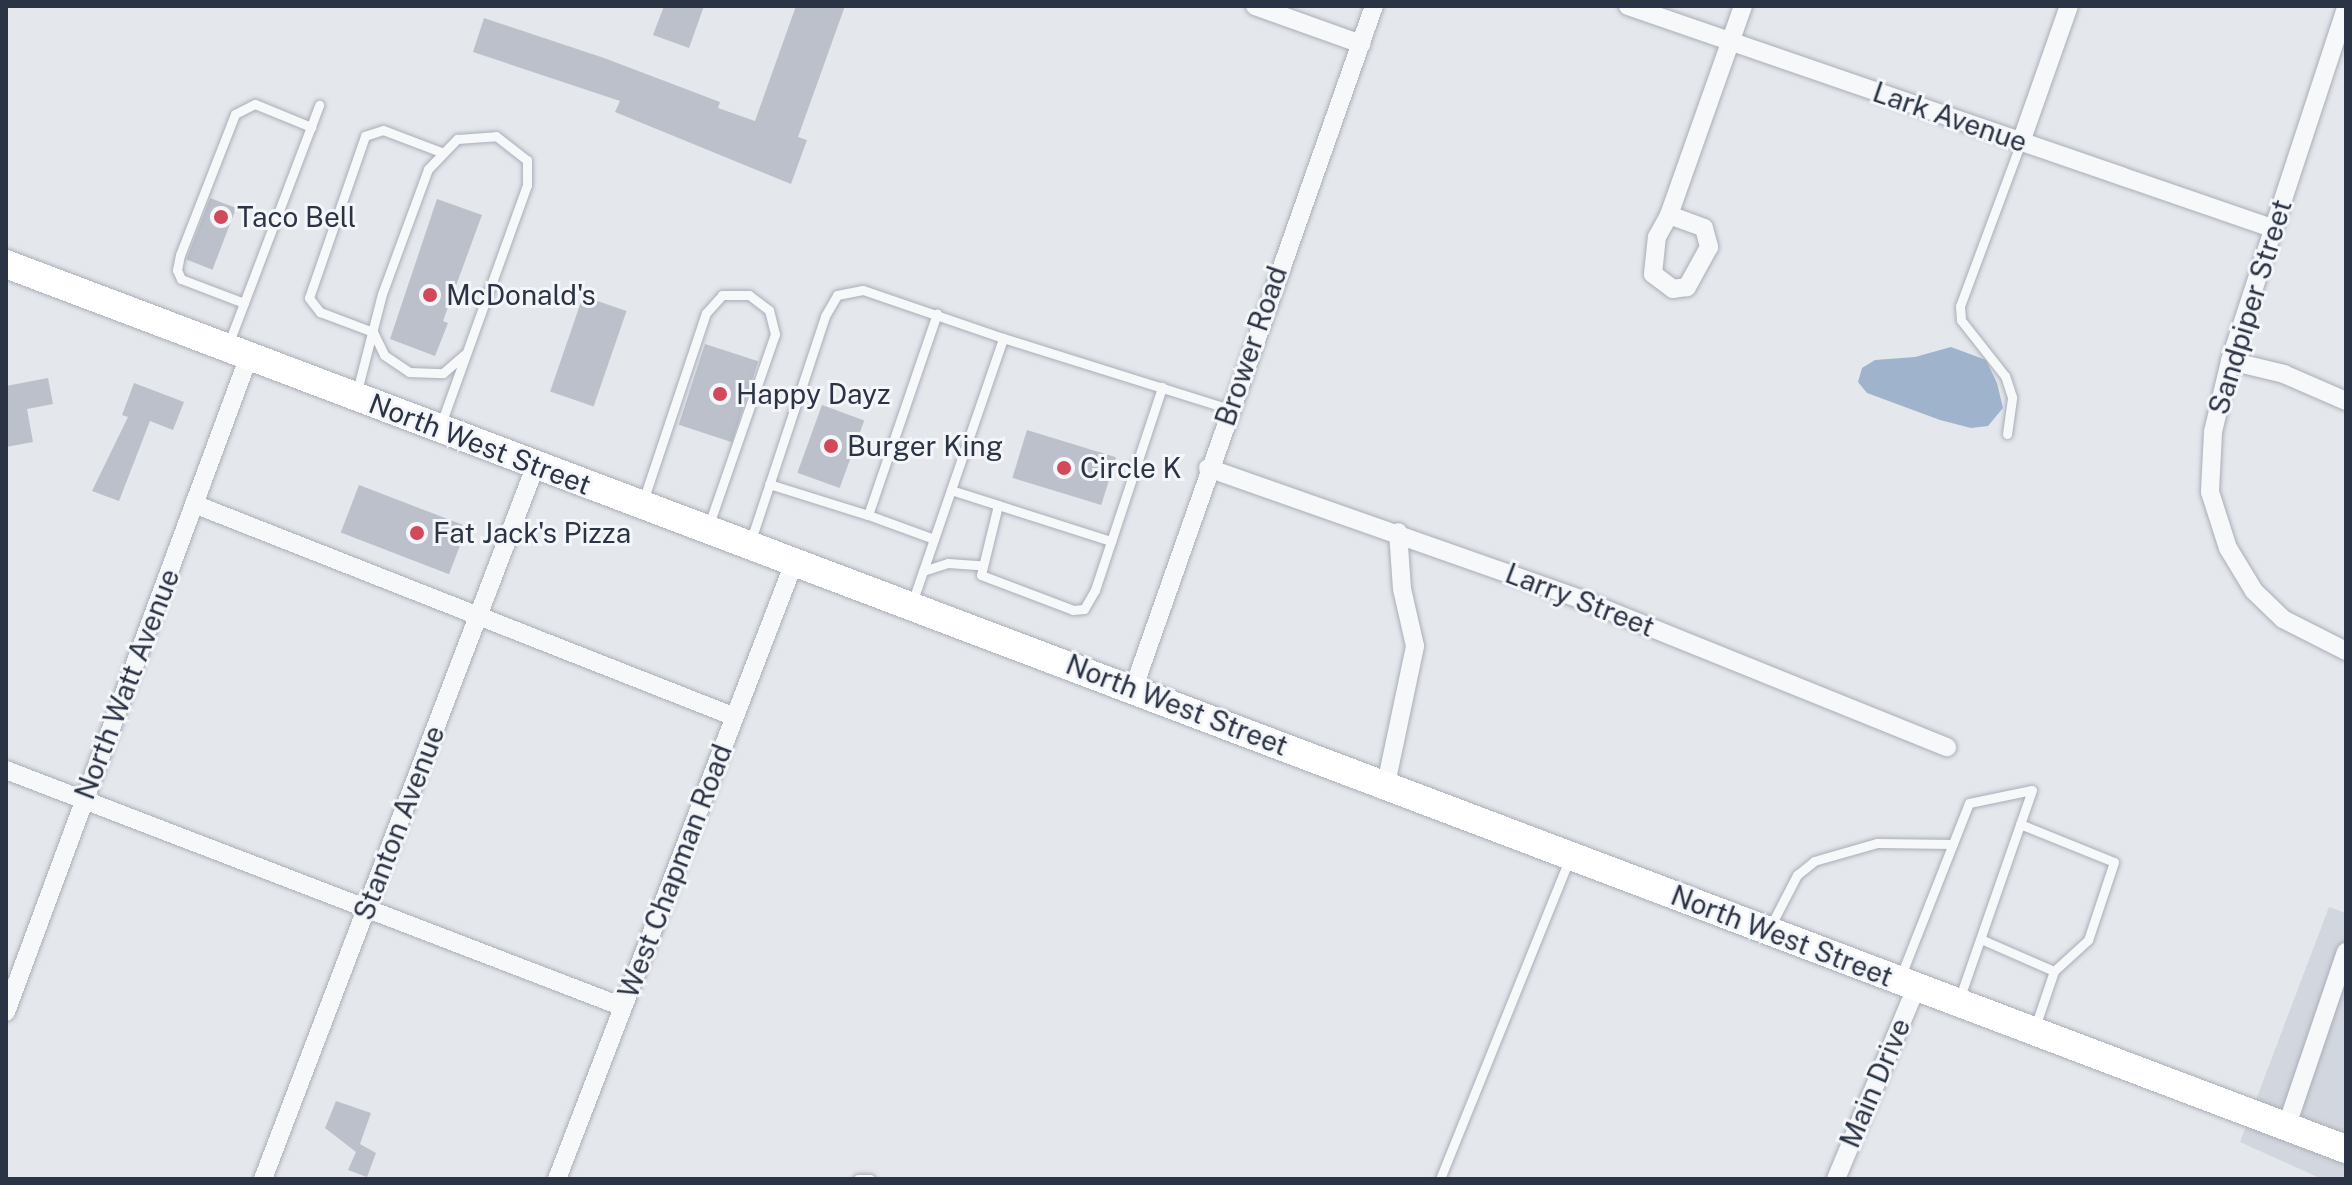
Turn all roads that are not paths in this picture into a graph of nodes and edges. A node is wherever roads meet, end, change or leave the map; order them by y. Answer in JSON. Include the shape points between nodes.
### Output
{"nodes":[{"id":1,"x":1255,"y":6,"type":"edge"},
{"id":2,"x":1374,"y":6,"type":"edge"},
{"id":3,"x":1628,"y":6,"type":"edge"},
{"id":4,"x":1743,"y":6,"type":"edge"},
{"id":5,"x":2069,"y":6,"type":"edge"},
{"id":6,"x":2346,"y":8,"type":"edge"},
{"id":7,"x":1731,"y":42,"type":"junction"},
{"id":8,"x":1361,"y":44,"type":"junction"},
{"id":9,"x":319,"y":105,"type":"dead end"},
{"id":10,"x":311,"y":127,"type":"junction"},
{"id":11,"x":2021,"y":142,"type":"junction"},
{"id":12,"x":441,"y":152,"type":"junction"},
{"id":13,"x":1669,"y":215,"type":"dead end"},
{"id":14,"x":2272,"y":228,"type":"junction"},
{"id":15,"x":6,"y":264,"type":"edge"},
{"id":16,"x":244,"y":303,"type":"junction"},
{"id":17,"x":937,"y":314,"type":"junction"},
{"id":18,"x":373,"y":332,"type":"junction"},
{"id":19,"x":1003,"y":338,"type":"junction"},
{"id":20,"x":469,"y":349,"type":"junction"},
{"id":21,"x":238,"y":352,"type":"junction"},
{"id":22,"x":2230,"y":361,"type":"junction"},
{"id":23,"x":1162,"y":387,"type":"junction"},
{"id":24,"x":356,"y":397,"type":"junction"},
{"id":25,"x":2346,"y":401,"type":"edge"},
{"id":26,"x":1229,"y":409,"type":"junction"},
{"id":27,"x":439,"y":429,"type":"junction"},
{"id":28,"x":2007,"y":434,"type":"dead end"},
{"id":29,"x":535,"y":467,"type":"junction"},
{"id":30,"x":1208,"y":468,"type":"junction"},
{"id":31,"x":769,"y":484,"type":"junction"},
{"id":32,"x":951,"y":490,"type":"junction"},
{"id":33,"x":194,"y":504,"type":"junction"},
{"id":34,"x":998,"y":505,"type":"junction"},
{"id":35,"x":641,"y":506,"type":"junction"},
{"id":36,"x":868,"y":515,"type":"junction"},
{"id":37,"x":707,"y":531,"type":"junction"},
{"id":38,"x":1398,"y":532,"type":"junction"},
{"id":39,"x":934,"y":539,"type":"junction"},
{"id":40,"x":1111,"y":541,"type":"junction"},
{"id":41,"x":749,"y":546,"type":"junction"},
{"id":42,"x":794,"y":563,"type":"junction"},
{"id":43,"x":980,"y":565,"type":"junction"},
{"id":44,"x":923,"y":571,"type":"junction"},
{"id":45,"x":911,"y":606,"type":"junction"},
{"id":46,"x":477,"y":618,"type":"junction"},
{"id":47,"x":2346,"y":651,"type":"edge"},
{"id":48,"x":1134,"y":687,"type":"junction"},
{"id":49,"x":735,"y":717,"type":"junction"},
{"id":50,"x":1947,"y":747,"type":"dead end"},
{"id":51,"x":6,"y":770,"type":"edge"},
{"id":52,"x":1386,"y":784,"type":"junction"},
{"id":53,"x":82,"y":802,"type":"junction"},
{"id":54,"x":2020,"y":824,"type":"junction"},
{"id":55,"x":1953,"y":844,"type":"junction"},
{"id":56,"x":1571,"y":854,"type":"junction"},
{"id":57,"x":366,"y":908,"type":"junction"},
{"id":58,"x":1768,"y":931,"type":"junction"},
{"id":59,"x":1983,"y":940,"type":"junction"},
{"id":60,"x":2346,"y":952,"type":"edge"},
{"id":61,"x":2054,"y":971,"type":"junction"},
{"id":62,"x":1907,"y":985,"type":"junction"},
{"id":63,"x":1958,"y":1003,"type":"junction"},
{"id":64,"x":623,"y":1007,"type":"junction"},
{"id":65,"x":6,"y":1012,"type":"edge"},
{"id":66,"x":2033,"y":1030,"type":"junction"},
{"id":67,"x":2287,"y":1125,"type":"junction"},
{"id":68,"x":2346,"y":1149,"type":"edge"},
{"id":69,"x":263,"y":1179,"type":"edge"},
{"id":70,"x":557,"y":1179,"type":"edge"},
{"id":71,"x":858,"y":1179,"type":"edge"},
{"id":72,"x":870,"y":1179,"type":"edge"},
{"id":73,"x":1440,"y":1179,"type":"edge"},
{"id":74,"x":1836,"y":1179,"type":"edge"}],
"edges":[{"from":1,"to":8,"type":"street"},
{"from":2,"to":8,"type":"street","name":"Brower Road"},
{"from":3,"to":7,"type":"street","name":"Lark Avenue"},
{"from":4,"to":7,"type":"street"},
{"from":5,"to":11,"type":"street"},
{"from":6,"to":14,"type":"street","name":"Sandpiper Street"},
{"from":7,"to":11,"type":"street","name":"Lark Avenue"},
{"from":7,"to":13,"type":"street"},
{"from":8,"to":26,"type":"street","name":"Brower Road"},
{"from":9,"to":10,"type":"lane"},
{"from":10,"to":16,"type":"lane"},
{"from":10,"to":16,"type":"lane","via":[[255,104],[235,114],[180,255],[181,279]]},
{"from":11,"to":14,"type":"street","name":"Lark Avenue"},
{"from":11,"to":28,"type":"lane","via":[[1960,306],[1961,320],[2005,376],[2012,397]]},
{"from":12,"to":18,"type":"lane","via":[[420,186]]},
{"from":12,"to":18,"type":"lane","via":[[383,130],[369,132],[358,148],[309,298],[320,312]]},
{"from":12,"to":20,"type":"lane","via":[[457,139],[484,134],[509,141],[527,160],[518,220]]},
{"from":14,"to":22,"type":"street","name":"Sandpiper Street"},
{"from":15,"to":21,"type":"main road","name":"North West Street"},
{"from":16,"to":21,"type":"lane"},
{"from":17,"to":19,"type":"lane"},
{"from":17,"to":31,"type":"lane","via":[[853,288],[837,295],[825,316]]},
{"from":17,"to":36,"type":"lane"},
{"from":18,"to":20,"type":"lane","via":[[384,355],[417,374],[443,373]]},
{"from":18,"to":24,"type":"lane"},
{"from":19,"to":23,"type":"lane"},
{"from":19,"to":32,"type":"lane"},
{"from":20,"to":27,"type":"lane"},
{"from":21,"to":24,"type":"main road","name":"North West Street"},
{"from":21,"to":33,"type":"street","name":"North Watt Avenue"},
{"from":22,"to":25,"type":"street","via":[[2284,374]]},
{"from":22,"to":47,"type":"street","name":"Sandpiper Street","via":[[2213,432],[2210,492],[2228,548],[2254,591],[2283,619]]},
{"from":23,"to":26,"type":"lane"},
{"from":23,"to":40,"type":"lane"},
{"from":24,"to":27,"type":"main road","name":"North West Street"},
{"from":26,"to":30,"type":"street","name":"Brower Road"},
{"from":27,"to":29,"type":"main road","name":"North West Street"},
{"from":29,"to":35,"type":"main road","name":"North West Street"},
{"from":29,"to":46,"type":"street","name":"Stanton Avenue"},
{"from":30,"to":38,"type":"street","name":"Larry Street"},
{"from":30,"to":48,"type":"street","name":"Brower Road"},
{"from":31,"to":36,"type":"lane"},
{"from":31,"to":41,"type":"lane"},
{"from":32,"to":34,"type":"lane"},
{"from":32,"to":39,"type":"lane"},
{"from":33,"to":46,"type":"street"},
{"from":33,"to":53,"type":"street","name":"North Watt Avenue"},
{"from":34,"to":40,"type":"lane"},
{"from":34,"to":43,"type":"lane"},
{"from":35,"to":37,"type":"main road","name":"North West Street"},
{"from":35,"to":37,"type":"lane","via":[[706,313],[722,295],[749,295],[769,310],[775,334]]},
{"from":36,"to":39,"type":"lane"},
{"from":37,"to":41,"type":"main road","name":"North West Street"},
{"from":38,"to":50,"type":"street","name":"Larry Street"},
{"from":38,"to":52,"type":"street","via":[[1402,589],[1415,646]]},
{"from":39,"to":44,"type":"lane"},
{"from":40,"to":43,"type":"lane","via":[[1091,600],[1079,610],[985,578]]},
{"from":41,"to":42,"type":"main road","name":"North West Street"},
{"from":42,"to":45,"type":"main road","name":"North West Street"},
{"from":42,"to":49,"type":"street","name":"West Chapman Road"},
{"from":43,"to":44,"type":"lane","via":[[948,563]]},
{"from":44,"to":45,"type":"lane"},
{"from":45,"to":48,"type":"main road","name":"North West Street"},
{"from":46,"to":49,"type":"street"},
{"from":46,"to":57,"type":"street","name":"Stanton Avenue"},
{"from":48,"to":52,"type":"main road","name":"North West Street"},
{"from":49,"to":64,"type":"street","name":"West Chapman Road"},
{"from":51,"to":53,"type":"street"},
{"from":52,"to":56,"type":"main road","name":"North West Street"},
{"from":53,"to":57,"type":"street"},
{"from":53,"to":65,"type":"street","name":"North Watt Avenue"},
{"from":54,"to":55,"type":"lane","via":[[2032,790],[1969,803]]},
{"from":54,"to":59,"type":"lane","via":[[1982,925]]},
{"from":54,"to":61,"type":"lane","via":[[2114,862],[2088,940]]},
{"from":55,"to":58,"type":"lane","via":[[1877,843],[1814,861],[1797,875]]},
{"from":55,"to":62,"type":"lane"},
{"from":56,"to":58,"type":"main road","name":"North West Street"},
{"from":56,"to":73,"type":"lane"},
{"from":57,"to":64,"type":"street"},
{"from":57,"to":69,"type":"street","name":"Stanton Avenue"},
{"from":58,"to":62,"type":"main road","name":"North West Street"},
{"from":59,"to":61,"type":"lane"},
{"from":59,"to":63,"type":"lane"},
{"from":60,"to":67,"type":"street"},
{"from":61,"to":66,"type":"lane"},
{"from":62,"to":63,"type":"main road","name":"North West Street"},
{"from":62,"to":74,"type":"street","name":"Main Drive"},
{"from":63,"to":66,"type":"main road","name":"North West Street"},
{"from":64,"to":70,"type":"street","name":"West Chapman Road"},
{"from":66,"to":67,"type":"main road","name":"North West Street"},
{"from":67,"to":68,"type":"main road","name":"North West Street"},
{"from":71,"to":72,"type":"lane"}]}
